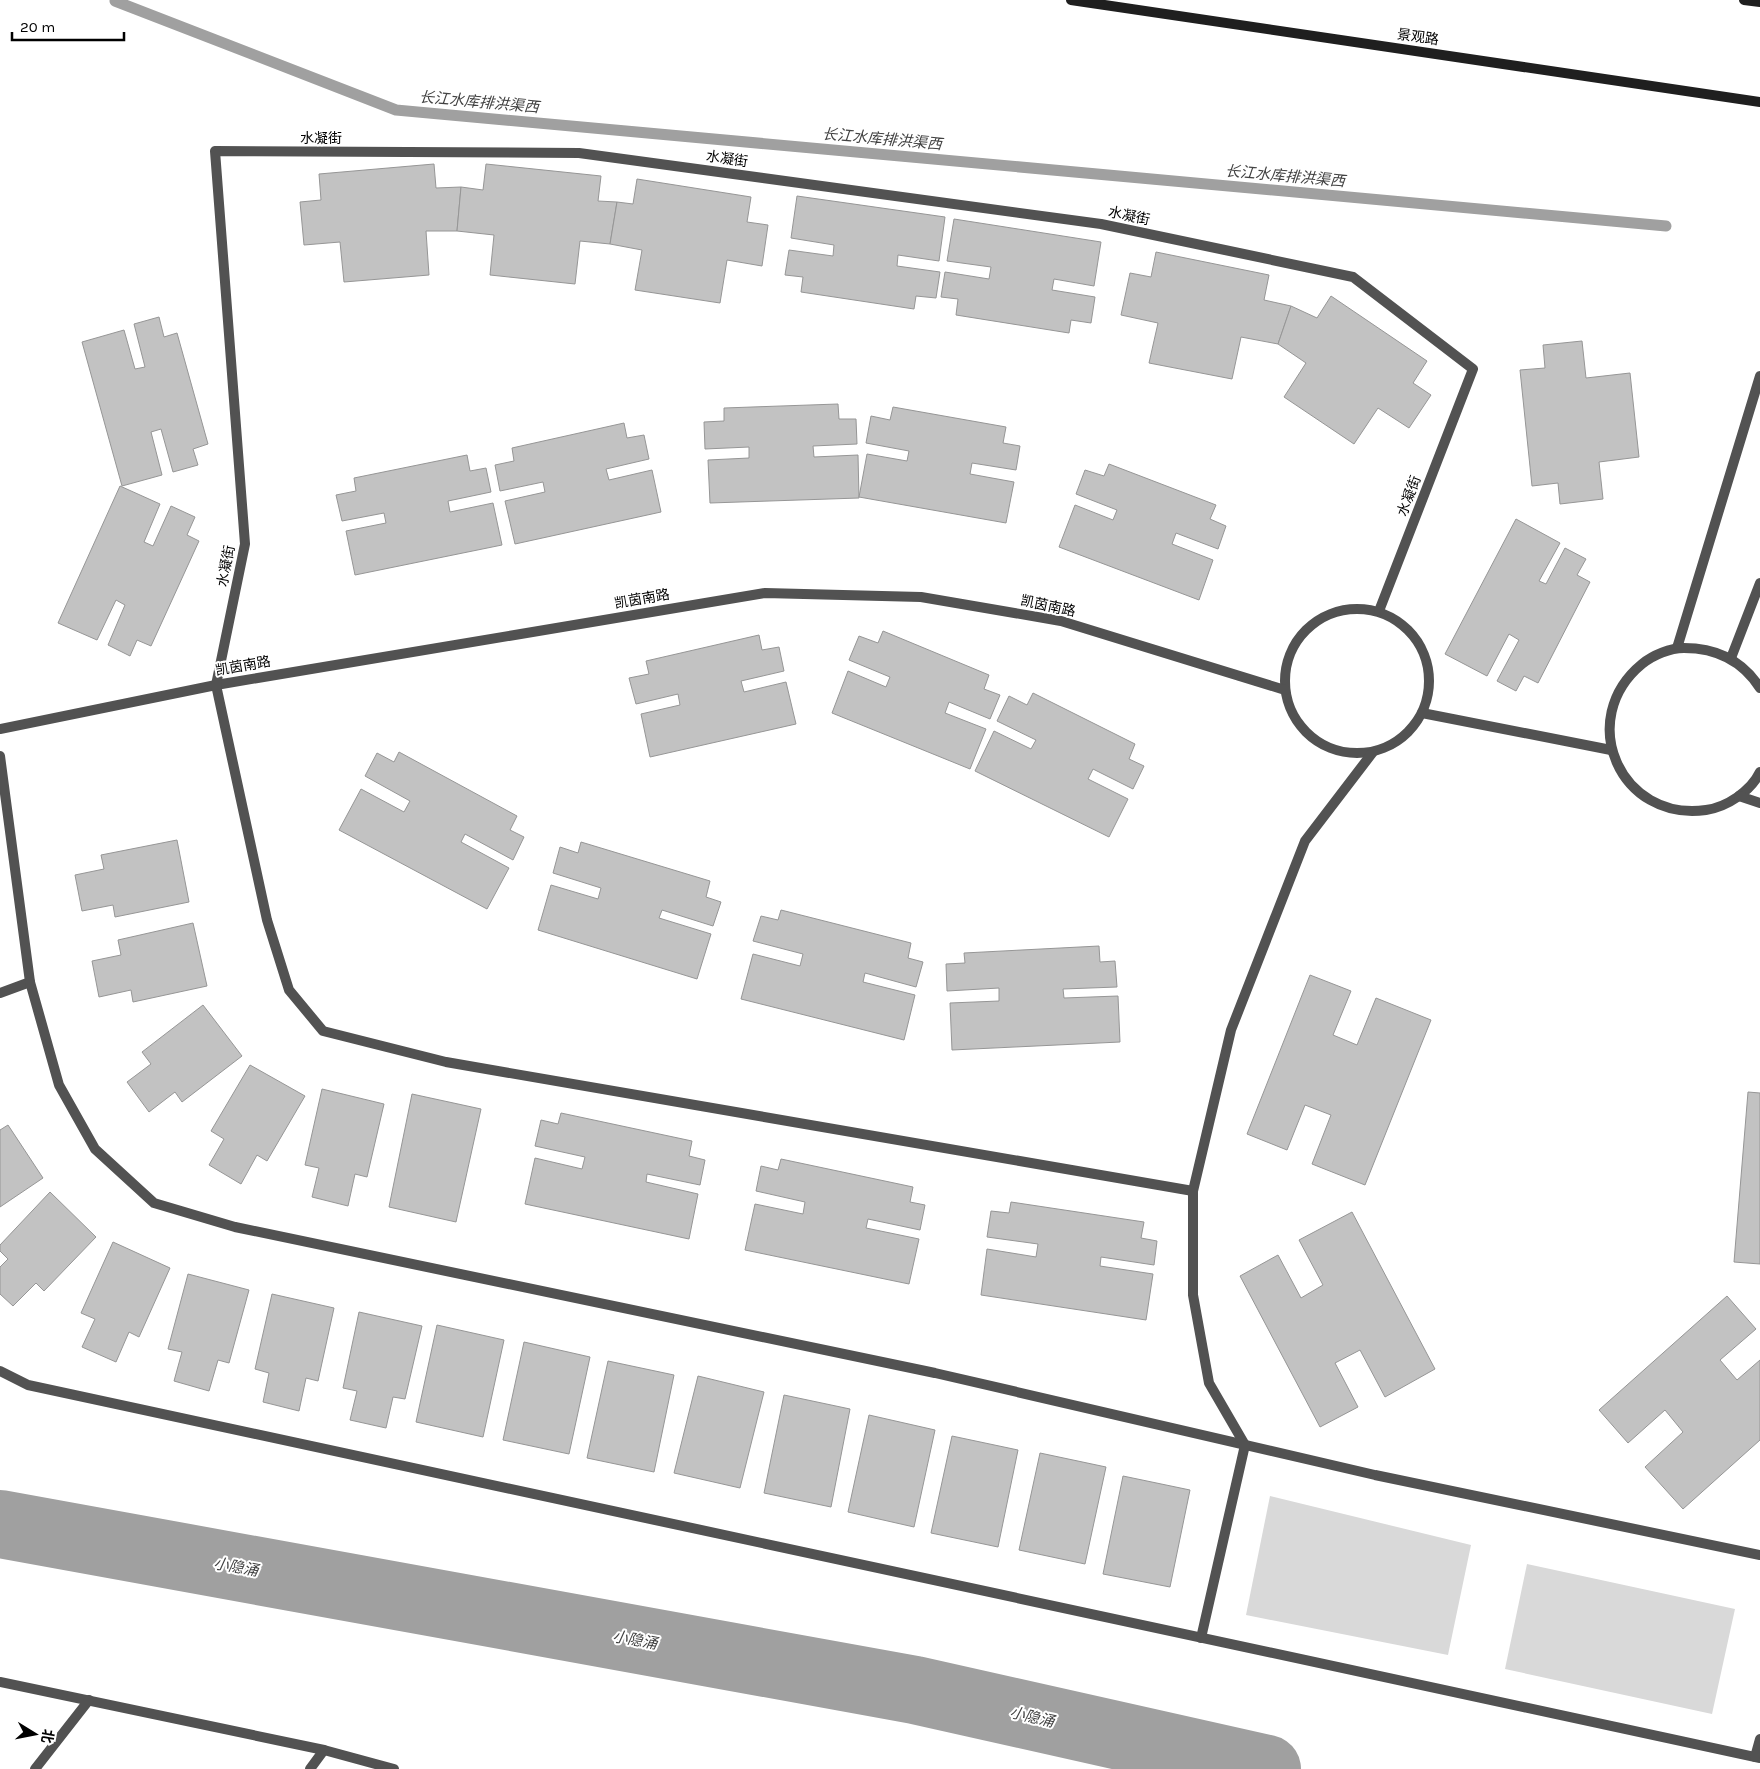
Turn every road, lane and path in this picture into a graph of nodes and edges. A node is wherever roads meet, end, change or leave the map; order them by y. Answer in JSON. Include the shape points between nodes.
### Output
{"nodes":[{"id":1,"x":1072,"y":0,"type":"edge"},
{"id":2,"x":1744,"y":0,"type":"edge"},
{"id":3,"x":1760,"y":2,"type":"edge"},
{"id":4,"x":1760,"y":102,"type":"edge"},
{"id":5,"x":1760,"y":376,"type":"edge"},
{"id":6,"x":1760,"y":583,"type":"edge"},
{"id":7,"x":1379,"y":612,"type":"junction"},
{"id":8,"x":1677,"y":648,"type":"junction"},
{"id":9,"x":1731,"y":658,"type":"junction"},
{"id":10,"x":216,"y":685,"type":"junction"},
{"id":11,"x":1760,"y":688,"type":"edge"},
{"id":12,"x":1285,"y":690,"type":"junction"},
{"id":13,"x":1422,"y":713,"type":"junction"},
{"id":14,"x":0,"y":729,"type":"edge"},
{"id":15,"x":1611,"y":750,"type":"junction"},
{"id":16,"x":1374,"y":752,"type":"junction"},
{"id":17,"x":0,"y":756,"type":"edge"},
{"id":18,"x":1760,"y":772,"type":"edge"},
{"id":19,"x":1739,"y":796,"type":"junction"},
{"id":20,"x":1760,"y":803,"type":"edge"},
{"id":21,"x":30,"y":982,"type":"junction"},
{"id":22,"x":0,"y":993,"type":"edge"},
{"id":23,"x":1193,"y":1191,"type":"junction"},
{"id":24,"x":0,"y":1371,"type":"edge"},
{"id":25,"x":1245,"y":1445,"type":"junction"},
{"id":26,"x":1760,"y":1555,"type":"edge"},
{"id":27,"x":1201,"y":1638,"type":"junction"},
{"id":28,"x":0,"y":1682,"type":"edge"},
{"id":29,"x":89,"y":1700,"type":"junction"},
{"id":30,"x":1760,"y":1739,"type":"edge"},
{"id":31,"x":324,"y":1750,"type":"junction"},
{"id":32,"x":1758,"y":1757,"type":"edge"},
{"id":33,"x":35,"y":1769,"type":"edge"},
{"id":34,"x":310,"y":1769,"type":"edge"},
{"id":35,"x":394,"y":1769,"type":"edge"}],
"edges":[{"from":1,"to":4,"type":"main road","name":"景观路"},
{"from":2,"to":3,"type":"main road"},
{"from":5,"to":8,"type":"street"},
{"from":6,"to":9,"type":"street"},
{"from":7,"to":10,"type":"street","name":"水凝街","via":[[1473,369],[1353,277],[1101,224],[580,153],[215,151],[245,544]]},
{"from":7,"to":12,"type":"street","via":[[1355,608],[1331,613],[1310,626],[1294,645],[1286,667]]},
{"from":7,"to":13,"type":"street","via":[[1401,624],[1418,642],[1428,664],[1429,689]]},
{"from":8,"to":9,"type":"street","via":[[1705,648]]},
{"from":8,"to":15,"type":"street","via":[[1650,658],[1629,675],[1615,698],[1609,724]]},
{"from":9,"to":11,"type":"street","via":[[1752,675]]},
{"from":10,"to":12,"type":"street","name":"凯茵南路","via":[[765,593],[921,597],[1061,621]]},
{"from":10,"to":14,"type":"street","name":"凯茵南路"},
{"from":10,"to":23,"type":"street","via":[[267,920],[289,990],[323,1031],[446,1062]]},
{"from":12,"to":16,"type":"street","via":[[1291,712],[1304,731],[1323,745],[1345,753]]},
{"from":13,"to":15,"type":"street"},
{"from":13,"to":16,"type":"street","via":[[1409,732]]},
{"from":15,"to":19,"type":"street","via":[[1622,774],[1640,794],[1663,807],[1688,812],[1706,810]]},
{"from":16,"to":23,"type":"street","via":[[1305,841],[1231,1030]]},
{"from":17,"to":21,"type":"street"},
{"from":18,"to":19,"type":"street"},
{"from":19,"to":20,"type":"street"},
{"from":21,"to":22,"type":"street"},
{"from":21,"to":25,"type":"street","via":[[59,1085],[95,1148],[154,1203],[235,1227],[935,1372]]},
{"from":23,"to":25,"type":"street","via":[[1193,1295],[1209,1383]]},
{"from":24,"to":27,"type":"street","via":[[28,1384]]},
{"from":25,"to":26,"type":"street"},
{"from":25,"to":27,"type":"street"},
{"from":27,"to":32,"type":"street"},
{"from":28,"to":29,"type":"street"},
{"from":29,"to":31,"type":"street"},
{"from":29,"to":33,"type":"street"},
{"from":30,"to":32,"type":"street"},
{"from":31,"to":34,"type":"street"},
{"from":31,"to":35,"type":"street"}]}
